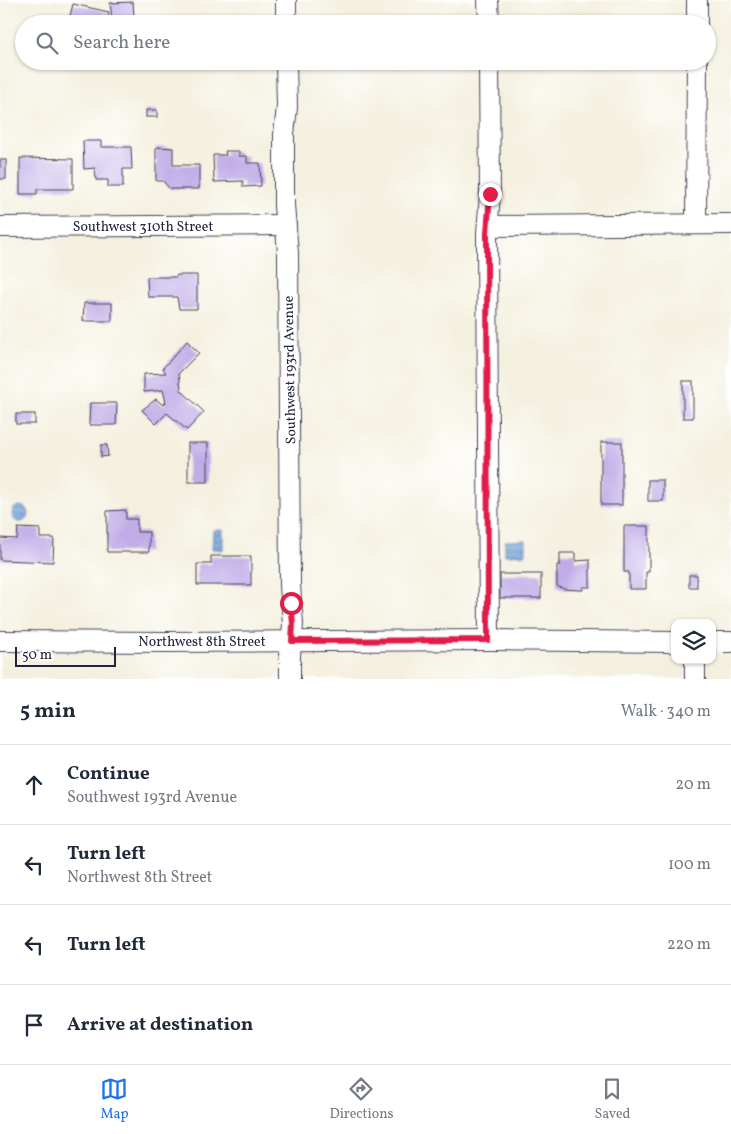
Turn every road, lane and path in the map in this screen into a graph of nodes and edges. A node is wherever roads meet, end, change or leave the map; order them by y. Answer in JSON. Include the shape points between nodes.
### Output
{"nodes":[{"id":1,"x":286,"y":0,"type":"edge"},
{"id":2,"x":488,"y":0,"type":"edge"},
{"id":3,"x":697,"y":0,"type":"edge"},
{"id":4,"x":286,"y":15,"type":"edge"},
{"id":5,"x":489,"y":15,"type":"edge"},
{"id":6,"x":697,"y":15,"type":"edge"},
{"id":7,"x":286,"y":70,"type":"edge"},
{"id":8,"x":489,"y":70,"type":"edge"},
{"id":9,"x":697,"y":70,"type":"edge"},
{"id":10,"x":696,"y":224,"type":"junction"},
{"id":11,"x":731,"y":224,"type":"edge"},
{"id":12,"x":286,"y":225,"type":"junction"},
{"id":13,"x":488,"y":226,"type":"junction"},
{"id":14,"x":0,"y":227,"type":"edge"},
{"id":15,"x":488,"y":640,"type":"junction"},
{"id":16,"x":0,"y":641,"type":"edge"},
{"id":17,"x":292,"y":641,"type":"junction"},
{"id":18,"x":671,"y":642,"type":"edge"},
{"id":19,"x":716,"y":642,"type":"edge"},
{"id":20,"x":731,"y":642,"type":"edge"},
{"id":21,"x":695,"y":664,"type":"edge"},
{"id":22,"x":290,"y":679,"type":"edge"},
{"id":23,"x":695,"y":679,"type":"edge"}],
"edges":[{"from":1,"to":4,"type":"street"},
{"from":2,"to":5,"type":"street"},
{"from":3,"to":6,"type":"street"},
{"from":7,"to":12,"type":"street","name":"Southwest 193rd Avenue"},
{"from":8,"to":13,"type":"street"},
{"from":9,"to":10,"type":"street"},
{"from":10,"to":11,"type":"street"},
{"from":10,"to":13,"type":"street"},
{"from":12,"to":14,"type":"street","name":"Southwest 310th Street"},
{"from":12,"to":17,"type":"street","name":"Southwest 193rd Avenue"},
{"from":13,"to":15,"type":"street"},
{"from":15,"to":17,"type":"street","name":"Northwest 8th Street"},
{"from":15,"to":18,"type":"street","name":"Northwest 8th Street"},
{"from":16,"to":17,"type":"street","name":"Northwest 8th Street"},
{"from":17,"to":22,"type":"street","name":"Southwest 193rd Avenue"},
{"from":19,"to":20,"type":"street"},
{"from":21,"to":23,"type":"street"}]}
